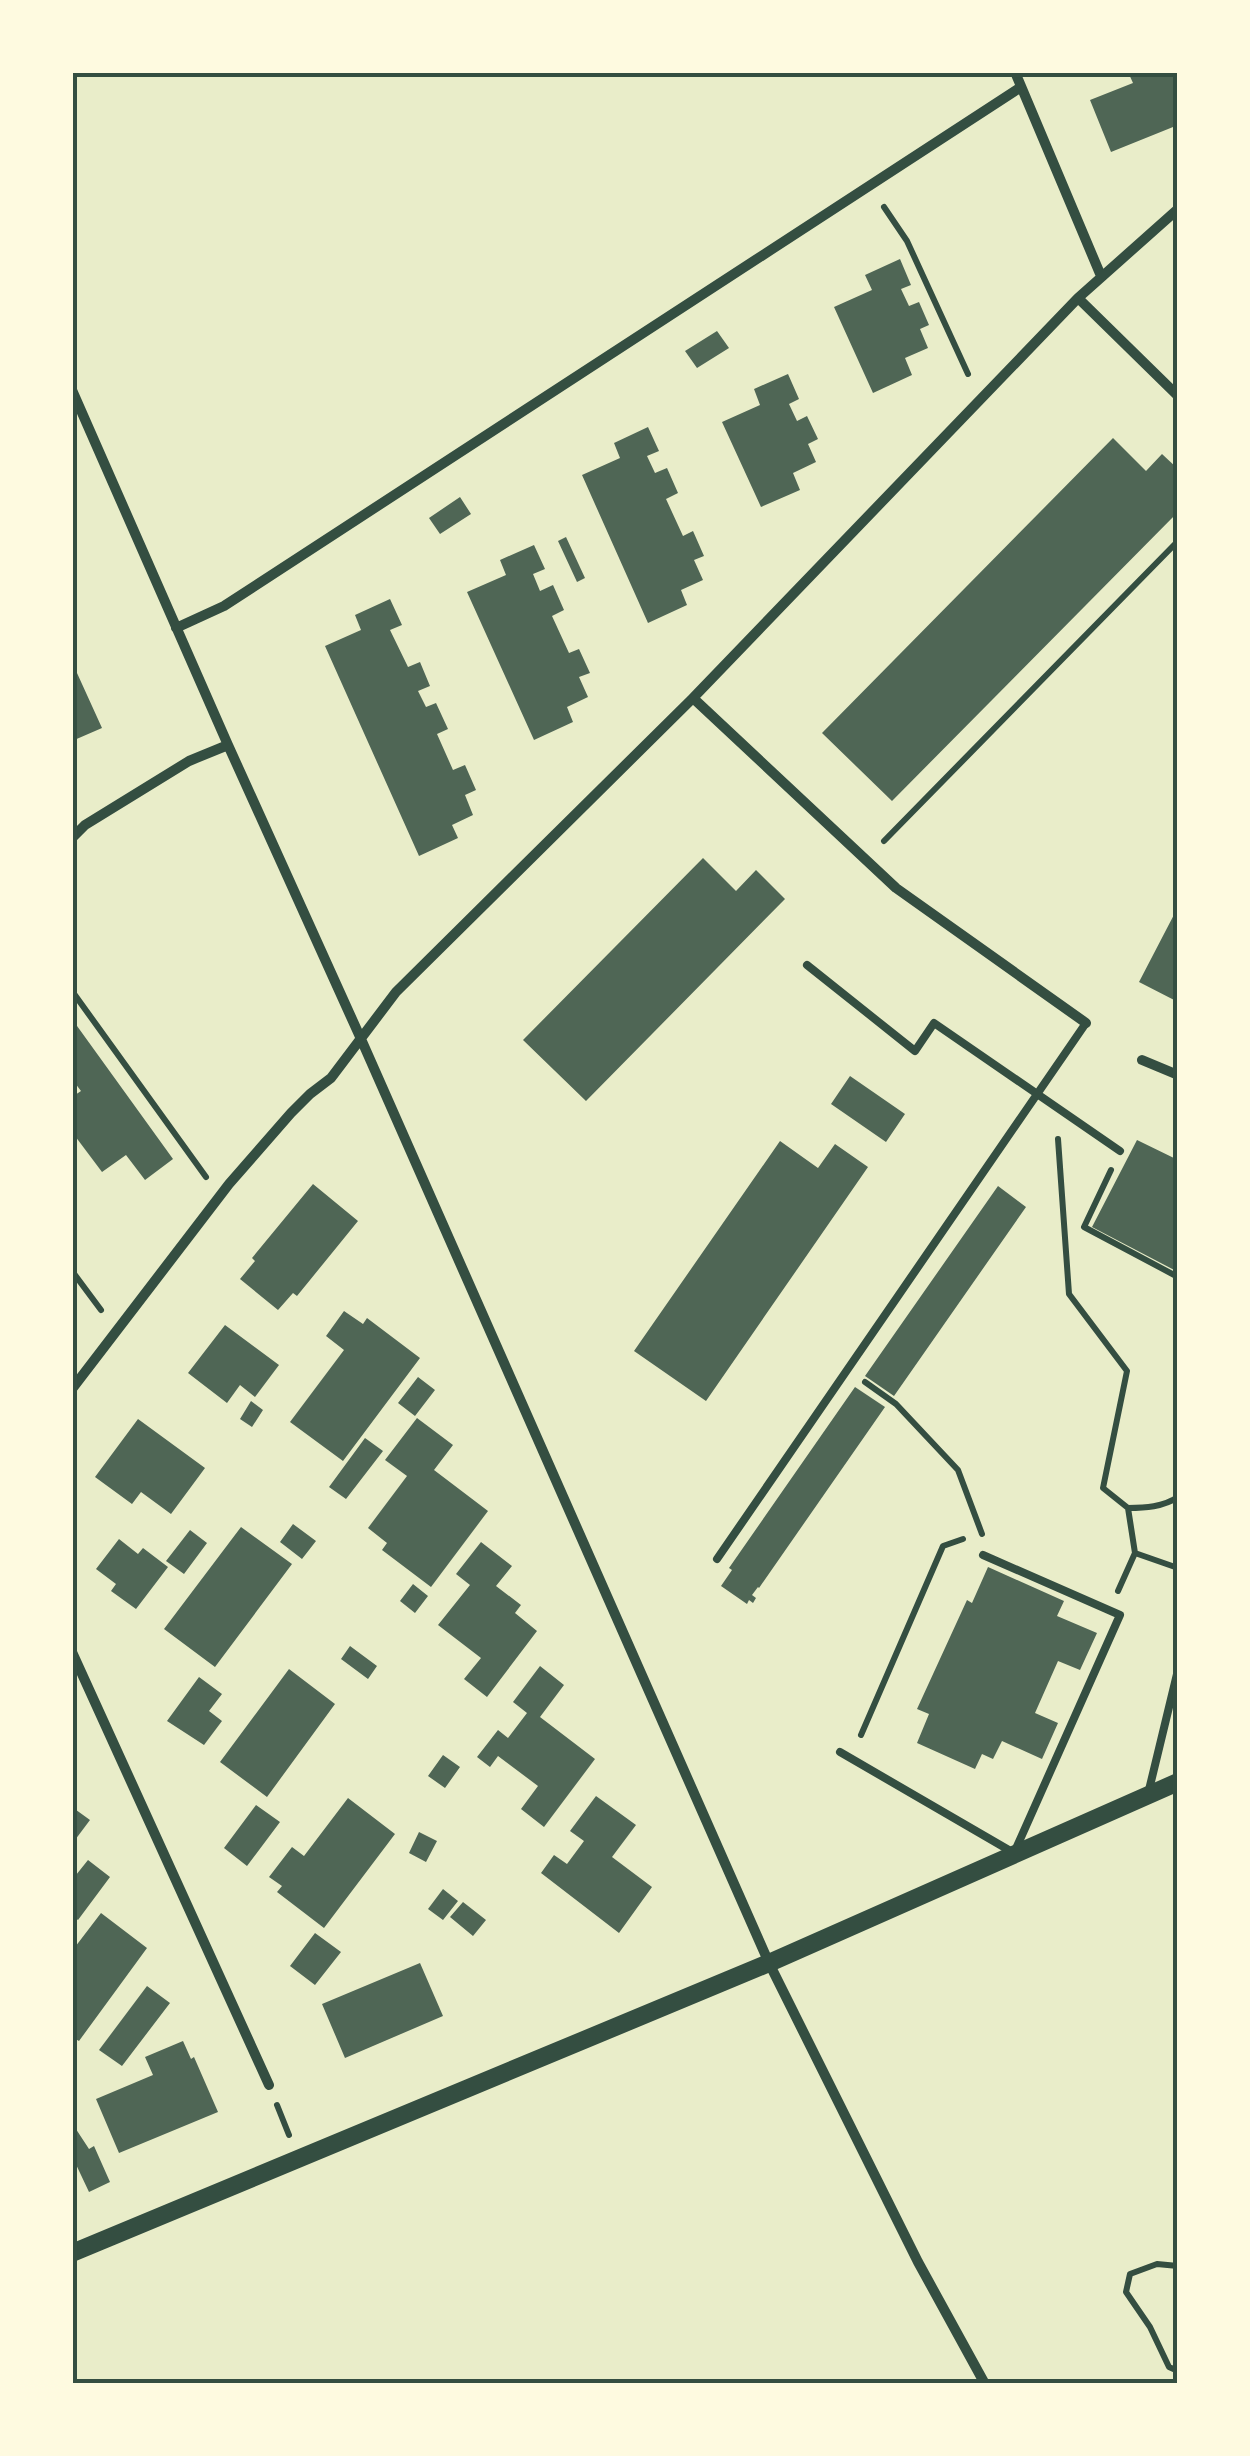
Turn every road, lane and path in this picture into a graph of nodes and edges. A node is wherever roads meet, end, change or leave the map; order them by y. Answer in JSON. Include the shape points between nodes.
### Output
{"nodes":[{"id":1,"x":1015,"y":72,"type":"edge"},
{"id":2,"x":1021,"y":86,"type":"junction"},
{"id":3,"x":868,"y":186,"type":"junction"},
{"id":4,"x":1178,"y":208,"type":"edge"},
{"id":5,"x":1101,"y":276,"type":"junction"},
{"id":6,"x":1078,"y":298,"type":"junction"},
{"id":7,"x":72,"y":390,"type":"edge"},
{"id":8,"x":1178,"y":396,"type":"edge"},
{"id":9,"x":980,"y":401,"type":"junction"},
{"id":10,"x":76,"y":409,"type":"edge"},
{"id":11,"x":1178,"y":541,"type":"edge"},
{"id":12,"x":176,"y":628,"type":"junction"},
{"id":13,"x":694,"y":698,"type":"junction"},
{"id":14,"x":228,"y":744,"type":"junction"},
{"id":15,"x":72,"y":838,"type":"edge"},
{"id":16,"x":865,"y":860,"type":"junction"},
{"id":17,"x":807,"y":965,"type":"dead end"},
{"id":18,"x":72,"y":992,"type":"edge"},
{"id":19,"x":1086,"y":1023,"type":"joint"},
{"id":20,"x":361,"y":1039,"type":"junction"},
{"id":21,"x":1142,"y":1060,"type":"dead end"},
{"id":22,"x":1178,"y":1076,"type":"edge"},
{"id":23,"x":1036,"y":1095,"type":"junction"},
{"id":24,"x":1055,"y":1108,"type":"junction"},
{"id":25,"x":1120,"y":1151,"type":"joint"},
{"id":26,"x":220,"y":1196,"type":"junction"},
{"id":27,"x":72,"y":1271,"type":"edge"},
{"id":28,"x":1178,"y":1277,"type":"edge"},
{"id":29,"x":116,"y":1332,"type":"junction"},
{"id":30,"x":847,"y":1369,"type":"junction"},
{"id":31,"x":72,"y":1389,"type":"edge"},
{"id":32,"x":1178,"y":1497,"type":"edge"},
{"id":33,"x":1128,"y":1508,"type":"junction"},
{"id":34,"x":982,"y":1533,"type":"junction"},
{"id":35,"x":1136,"y":1553,"type":"junction"},
{"id":36,"x":984,"y":1556,"type":"joint"},
{"id":37,"x":717,"y":1558,"type":"dead end"},
{"id":38,"x":1178,"y":1568,"type":"edge"},
{"id":39,"x":1109,"y":1610,"type":"junction"},
{"id":40,"x":72,"y":1652,"type":"edge"},
{"id":41,"x":1178,"y":1670,"type":"edge"},
{"id":42,"x":840,"y":1752,"type":"dead end"},
{"id":43,"x":851,"y":1759,"type":"junction"},
{"id":44,"x":1178,"y":1782,"type":"edge"},
{"id":45,"x":1148,"y":1794,"type":"junction"},
{"id":46,"x":1014,"y":1853,"type":"junction"},
{"id":47,"x":769,"y":1963,"type":"junction"},
{"id":48,"x":269,"y":2086,"type":"joint"},
{"id":49,"x":299,"y":2159,"type":"junction"},
{"id":50,"x":72,"y":2253,"type":"edge"},
{"id":51,"x":1178,"y":2266,"type":"edge"},
{"id":52,"x":1178,"y":2371,"type":"edge"},
{"id":53,"x":985,"y":2384,"type":"edge"}],
"edges":[{"from":1,"to":2,"type":"street"},
{"from":2,"to":3,"type":"street"},
{"from":2,"to":5,"type":"street"},
{"from":3,"to":9,"type":"path","via":[[907,241]]},
{"from":3,"to":12,"type":"street","via":[[224,606]]},
{"from":4,"to":5,"type":"street"},
{"from":5,"to":6,"type":"street"},
{"from":6,"to":8,"type":"street"},
{"from":6,"to":9,"type":"street"},
{"from":7,"to":10,"type":"street"},
{"from":9,"to":13,"type":"street"},
{"from":10,"to":12,"type":"street"},
{"from":11,"to":16,"type":"path"},
{"from":12,"to":14,"type":"street"},
{"from":13,"to":16,"type":"street"},
{"from":13,"to":20,"type":"street","via":[[396,992]]},
{"from":14,"to":15,"type":"street","via":[[189,761]]},
{"from":14,"to":20,"type":"street"},
{"from":16,"to":19,"type":"street"},
{"from":17,"to":23,"type":"lane","via":[[915,1051],[934,1023]]},
{"from":18,"to":26,"type":"path"},
{"from":19,"to":23,"type":"lane"},
{"from":20,"to":26,"type":"street"},
{"from":20,"to":47,"type":"street"},
{"from":21,"to":22,"type":"street"},
{"from":23,"to":24,"type":"lane"},
{"from":23,"to":30,"type":"lane"},
{"from":24,"to":25,"type":"lane"},
{"from":24,"to":33,"type":"path","via":[[1069,1294],[1127,1370],[1103,1488]]},
{"from":25,"to":28,"type":"path","via":[[1084,1227]]},
{"from":26,"to":29,"type":"street"},
{"from":27,"to":29,"type":"path"},
{"from":29,"to":31,"type":"street"},
{"from":30,"to":34,"type":"path","via":[[896,1404],[958,1470]]},
{"from":30,"to":37,"type":"lane"},
{"from":32,"to":33,"type":"path"},
{"from":33,"to":35,"type":"path"},
{"from":34,"to":36,"type":"path"},
{"from":34,"to":43,"type":"path","via":[[943,1546]]},
{"from":35,"to":38,"type":"path"},
{"from":35,"to":39,"type":"path"},
{"from":36,"to":39,"type":"lane"},
{"from":39,"to":46,"type":"lane","via":[[1120,1615]]},
{"from":40,"to":48,"type":"street"},
{"from":41,"to":45,"type":"lane"},
{"from":42,"to":43,"type":"lane"},
{"from":43,"to":46,"type":"lane"},
{"from":44,"to":45,"type":"street"},
{"from":45,"to":46,"type":"street"},
{"from":46,"to":47,"type":"street"},
{"from":47,"to":49,"type":"street"},
{"from":47,"to":53,"type":"street"},
{"from":48,"to":49,"type":"path"},
{"from":49,"to":50,"type":"street"},
{"from":51,"to":52,"type":"path","via":[[1157,2264],[1130,2274],[1126,2292],[1169,2367]]}]}
